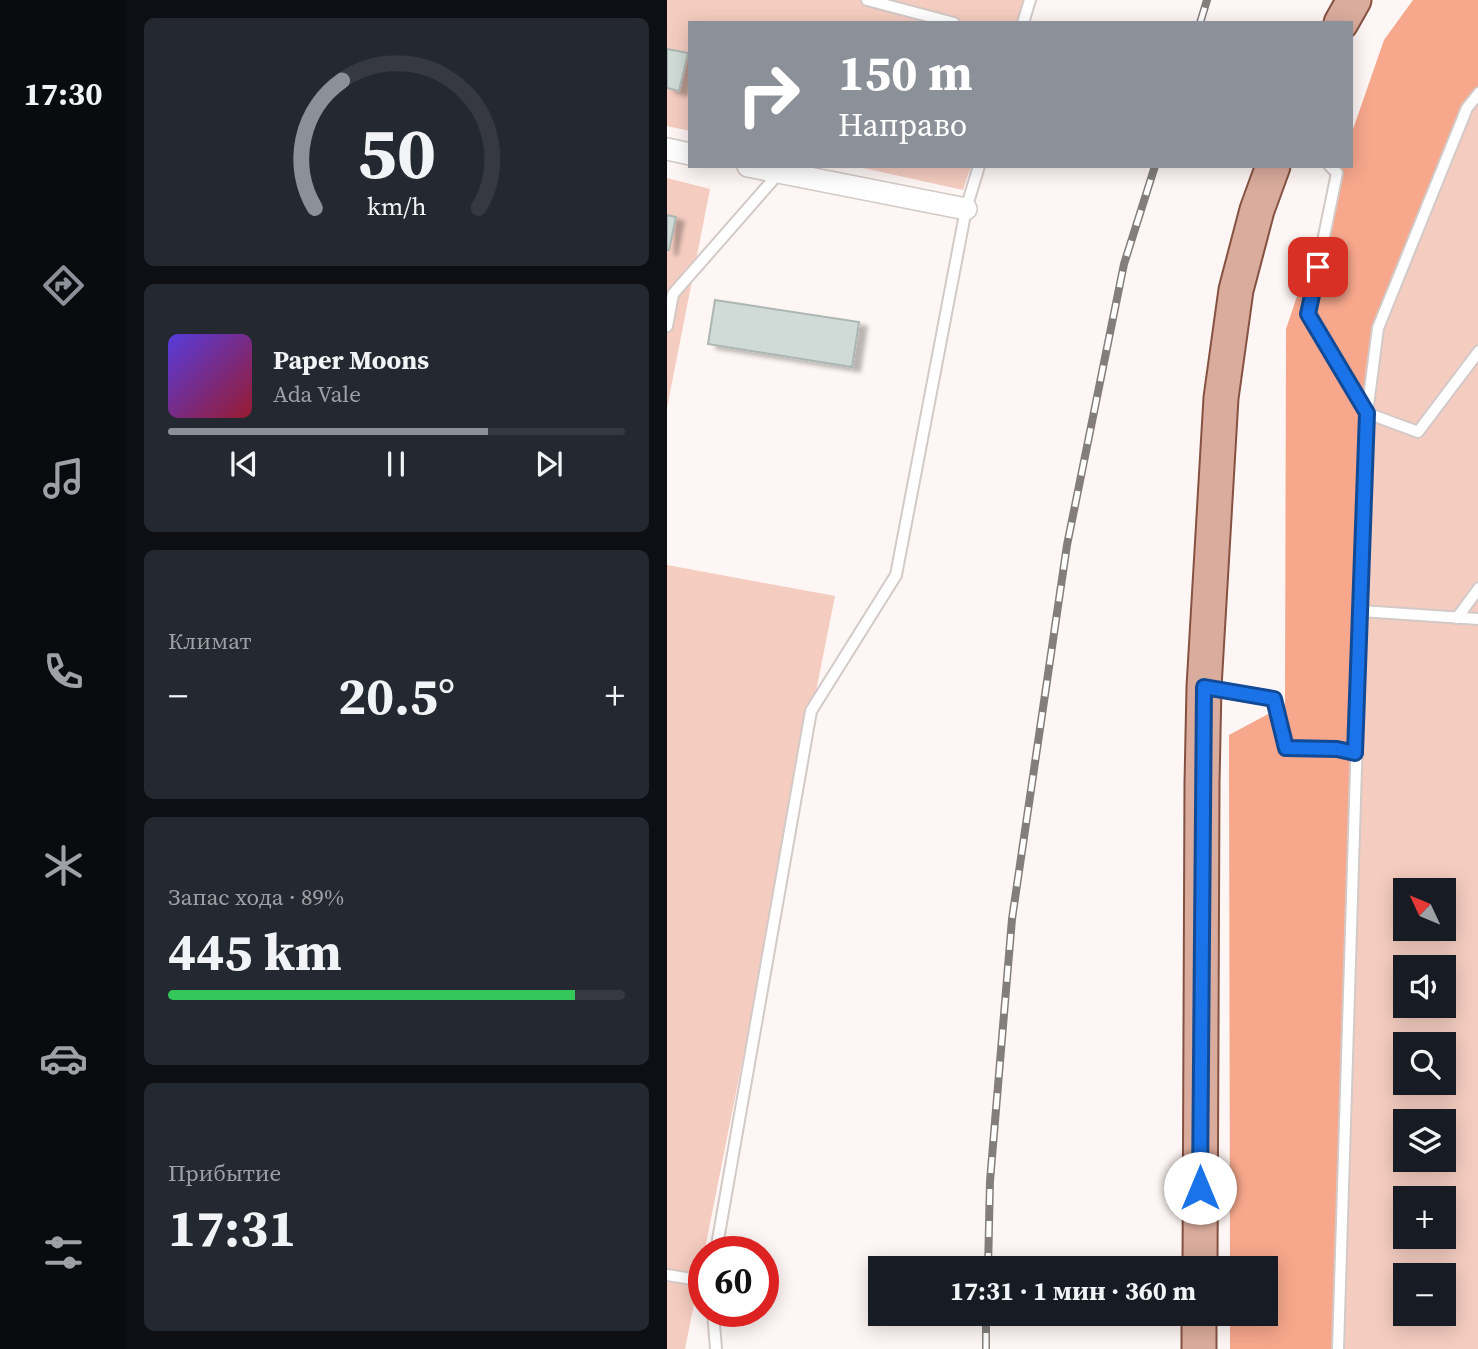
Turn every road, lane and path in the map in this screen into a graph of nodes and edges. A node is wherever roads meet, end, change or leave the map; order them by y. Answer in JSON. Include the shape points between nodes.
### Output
{"nodes":[{"id":1,"x":867,"y":0,"type":"edge"},
{"id":2,"x":1030,"y":0,"type":"edge"},
{"id":3,"x":1354,"y":0,"type":"edge"},
{"id":4,"x":947,"y":21,"type":"edge"},
{"id":5,"x":1024,"y":21,"type":"edge"},
{"id":6,"x":1342,"y":21,"type":"edge"},
{"id":7,"x":1478,"y":93,"type":"edge"},
{"id":8,"x":667,"y":149,"type":"edge"},
{"id":9,"x":688,"y":154,"type":"edge"},
{"id":10,"x":756,"y":168,"type":"edge"},
{"id":11,"x":978,"y":168,"type":"edge"},
{"id":12,"x":1272,"y":168,"type":"edge"},
{"id":13,"x":1332,"y":168,"type":"edge"},
{"id":14,"x":779,"y":173,"type":"junction"},
{"id":15,"x":966,"y":209,"type":"junction"},
{"id":16,"x":670,"y":294,"type":"edge"},
{"id":17,"x":667,"y":326,"type":"edge"},
{"id":18,"x":1478,"y":351,"type":"edge"},
{"id":19,"x":1367,"y":413,"type":"junction"},
{"id":20,"x":1478,"y":588,"type":"edge"},
{"id":21,"x":1361,"y":611,"type":"junction"},
{"id":22,"x":1457,"y":618,"type":"junction"},
{"id":23,"x":1478,"y":620,"type":"edge"},
{"id":24,"x":1204,"y":687,"type":"junction"},
{"id":25,"x":1355,"y":753,"type":"junction"},
{"id":26,"x":719,"y":1236,"type":"edge"},
{"id":27,"x":1200,"y":1256,"type":"edge"},
{"id":28,"x":667,"y":1275,"type":"edge"},
{"id":29,"x":688,"y":1278,"type":"edge"},
{"id":30,"x":1200,"y":1326,"type":"edge"},
{"id":31,"x":714,"y":1327,"type":"edge"},
{"id":32,"x":716,"y":1349,"type":"edge"},
{"id":33,"x":1199,"y":1349,"type":"edge"},
{"id":34,"x":1338,"y":1349,"type":"edge"}],
"edges":[{"from":1,"to":4,"type":"lane"},
{"from":2,"to":5,"type":"lane"},
{"from":3,"to":6,"type":"main road"},
{"from":7,"to":19,"type":"lane","via":[[1467,108],[1378,328]]},
{"from":8,"to":9,"type":"street"},
{"from":10,"to":14,"type":"street"},
{"from":11,"to":15,"type":"lane"},
{"from":12,"to":24,"type":"main road","via":[[1236,290],[1221,398]]},
{"from":13,"to":19,"type":"lane","via":[[1337,173],[1308,314]]},
{"from":14,"to":15,"type":"street"},
{"from":14,"to":16,"type":"lane"},
{"from":15,"to":26,"type":"lane","via":[[896,576],[811,711]]},
{"from":16,"to":17,"type":"lane"},
{"from":18,"to":19,"type":"lane","via":[[1418,432]]},
{"from":19,"to":21,"type":"lane"},
{"from":20,"to":22,"type":"lane"},
{"from":21,"to":22,"type":"lane"},
{"from":21,"to":25,"type":"lane"},
{"from":22,"to":23,"type":"lane"},
{"from":24,"to":25,"type":"lane","via":[[1274,699],[1286,748]]},
{"from":24,"to":27,"type":"main road"},
{"from":25,"to":34,"type":"lane"},
{"from":28,"to":29,"type":"lane"},
{"from":30,"to":33,"type":"main road"},
{"from":31,"to":32,"type":"lane"}]}
